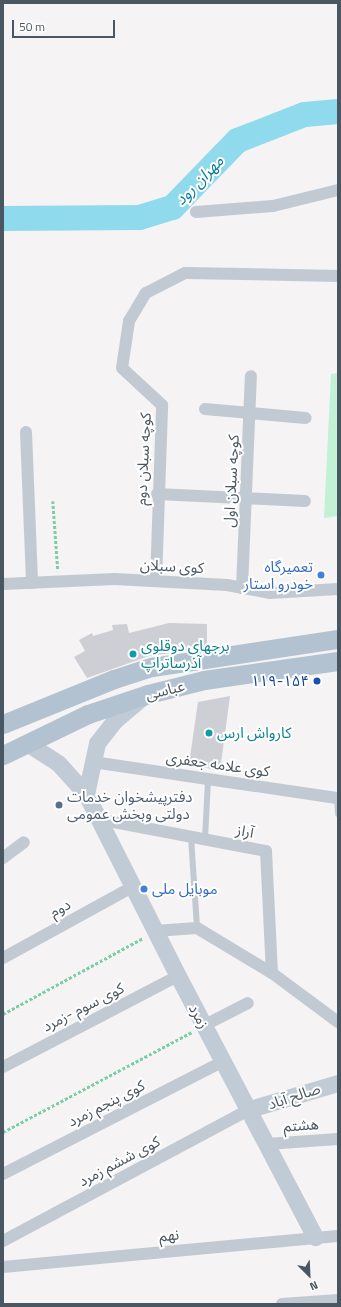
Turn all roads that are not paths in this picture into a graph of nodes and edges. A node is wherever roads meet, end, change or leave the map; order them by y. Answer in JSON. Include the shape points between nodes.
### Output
{"nodes":[{"id":1,"x":338,"y":190,"type":"edge"},
{"id":2,"x":196,"y":212,"type":"dead end"},
{"id":3,"x":338,"y":276,"type":"edge"},
{"id":4,"x":251,"y":376,"type":"dead end"},
{"id":5,"x":205,"y":409,"type":"dead end"},
{"id":6,"x":251,"y":415,"type":"junction"},
{"id":7,"x":306,"y":418,"type":"dead end"},
{"id":8,"x":26,"y":432,"type":"dead end"},
{"id":9,"x":157,"y":494,"type":"junction"},
{"id":10,"x":246,"y":499,"type":"junction"},
{"id":11,"x":305,"y":501,"type":"dead end"},
{"id":12,"x":156,"y":581,"type":"junction"},
{"id":13,"x":32,"y":583,"type":"junction"},
{"id":14,"x":3,"y":584,"type":"edge"},
{"id":15,"x":242,"y":588,"type":"junction"},
{"id":16,"x":338,"y":589,"type":"edge"},
{"id":17,"x":338,"y":639,"type":"edge"},
{"id":18,"x":338,"y":661,"type":"edge"},
{"id":19,"x":148,"y":694,"type":"junction"},
{"id":20,"x":4,"y":722,"type":"edge"},
{"id":21,"x":27,"y":743,"type":"junction"},
{"id":22,"x":3,"y":755,"type":"edge"},
{"id":23,"x":93,"y":762,"type":"junction"},
{"id":24,"x":208,"y":779,"type":"junction"},
{"id":25,"x":86,"y":794,"type":"junction"},
{"id":26,"x":337,"y":798,"type":"edge"},
{"id":27,"x":338,"y":814,"type":"edge"},
{"id":28,"x":98,"y":819,"type":"junction"},
{"id":29,"x":191,"y":837,"type":"junction"},
{"id":30,"x":205,"y":839,"type":"junction"},
{"id":31,"x":24,"y":842,"type":"dead end"},
{"id":32,"x":3,"y":858,"type":"edge"},
{"id":33,"x":132,"y":887,"type":"junction"},
{"id":34,"x":197,"y":928,"type":"junction"},
{"id":35,"x":155,"y":931,"type":"junction"},
{"id":36,"x":3,"y":958,"type":"edge"},
{"id":37,"x":272,"y":973,"type":"junction"},
{"id":38,"x":178,"y":976,"type":"junction"},
{"id":39,"x":248,"y":1003,"type":"dead end"},
{"id":40,"x":338,"y":1022,"type":"edge"},
{"id":41,"x":205,"y":1025,"type":"junction"},
{"id":42,"x":224,"y":1061,"type":"junction"},
{"id":43,"x":3,"y":1067,"type":"edge"},
{"id":44,"x":338,"y":1083,"type":"edge"},
{"id":45,"x":250,"y":1110,"type":"junction"},
{"id":46,"x":338,"y":1139,"type":"edge"},
{"id":47,"x":267,"y":1144,"type":"junction"},
{"id":48,"x":3,"y":1174,"type":"edge"},
{"id":49,"x":316,"y":1236,"type":"junction"},
{"id":50,"x":338,"y":1236,"type":"edge"},
{"id":51,"x":3,"y":1241,"type":"edge"},
{"id":52,"x":3,"y":1267,"type":"edge"},
{"id":53,"x":338,"y":1300,"type":"edge"},
{"id":54,"x":282,"y":1304,"type":"edge"}],
"edges":[{"from":1,"to":2,"type":"street","via":[[274,206]]},
{"from":3,"to":9,"type":"street","name":"کوچه سبلان دوم","via":[[185,273],[146,293],[129,321],[122,368],[162,405]]},
{"from":4,"to":6,"type":"street","name":"کوچه سبلان اول"},
{"from":5,"to":6,"type":"street"},
{"from":6,"to":7,"type":"street"},
{"from":6,"to":10,"type":"street","name":"کوچه سبلان اول"},
{"from":8,"to":13,"type":"street"},
{"from":9,"to":10,"type":"street"},
{"from":9,"to":12,"type":"street","name":"کوچه سبلان دوم"},
{"from":10,"to":11,"type":"street"},
{"from":10,"to":15,"type":"street","name":"کوچه سبلان اول"},
{"from":12,"to":13,"type":"street","name":"کوی سبلان","via":[[115,579]]},
{"from":12,"to":15,"type":"street","name":"کوی سبلان"},
{"from":13,"to":14,"type":"street","name":"کوی سبلان"},
{"from":15,"to":16,"type":"street","name":"کوی سبلان","via":[[270,593]]},
{"from":17,"to":20,"type":"main road","name":"عباسى","via":[[152,667]]},
{"from":18,"to":19,"type":"main road","name":"عباسى","via":[[204,680]]},
{"from":19,"to":21,"type":"main road","name":"عباسى","via":[[88,714]]},
{"from":19,"to":23,"type":"street","via":[[114,721],[97,743]]},
{"from":21,"to":22,"type":"main road","name":"عباسى"},
{"from":21,"to":25,"type":"street","name":"زمرد","via":[[59,764]]},
{"from":23,"to":24,"type":"street","name":"کوی علامه جعفری"},
{"from":23,"to":25,"type":"street"},
{"from":24,"to":26,"type":"street","name":"کوی علامه جعفری"},
{"from":24,"to":30,"type":"lane"},
{"from":25,"to":28,"type":"street","name":"زمرد"},
{"from":26,"to":27,"type":"lane"},
{"from":28,"to":29,"type":"street","name":"آراز"},
{"from":28,"to":33,"type":"street","name":"زمرد"},
{"from":29,"to":30,"type":"street","name":"آراز"},
{"from":29,"to":34,"type":"lane"},
{"from":30,"to":37,"type":"street","name":"آراز","via":[[266,851]]},
{"from":31,"to":32,"type":"street"},
{"from":33,"to":35,"type":"street","name":"زمرد"},
{"from":33,"to":36,"type":"street","name":"دوم"},
{"from":34,"to":35,"type":"street"},
{"from":34,"to":37,"type":"street"},
{"from":35,"to":38,"type":"street","name":"زمرد"},
{"from":37,"to":40,"type":"street"},
{"from":38,"to":41,"type":"street","name":"زمرد"},
{"from":38,"to":43,"type":"street","name":"کوی سوم -زمرد"},
{"from":39,"to":41,"type":"street"},
{"from":41,"to":42,"type":"street","name":"زمرد"},
{"from":42,"to":45,"type":"street","name":"زمرد"},
{"from":42,"to":48,"type":"street","name":"کوی پنجم زمرد"},
{"from":44,"to":45,"type":"street","name":"صالح آباد"},
{"from":45,"to":47,"type":"street","name":"زمرد"},
{"from":45,"to":51,"type":"street","name":"کوی ششم زمرد"},
{"from":46,"to":47,"type":"street","name":"هشتم"},
{"from":47,"to":49,"type":"street","name":"زمرد"},
{"from":49,"to":50,"type":"street","name":"نهم"},
{"from":49,"to":52,"type":"street","name":"نهم"},
{"from":53,"to":54,"type":"street"}]}
